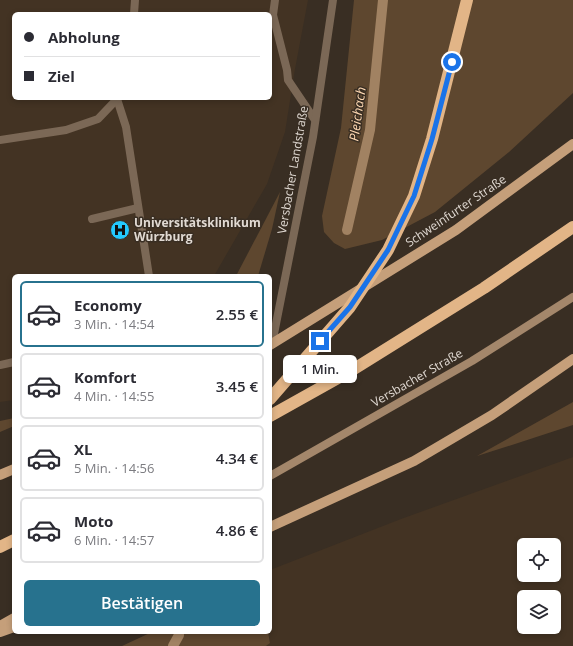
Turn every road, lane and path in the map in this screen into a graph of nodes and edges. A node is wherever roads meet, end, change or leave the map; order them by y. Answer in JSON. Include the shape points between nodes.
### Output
{"nodes":[{"id":1,"x":135,"y":0,"type":"edge"},
{"id":2,"x":275,"y":0,"type":"edge"},
{"id":3,"x":333,"y":0,"type":"edge"},
{"id":4,"x":467,"y":0,"type":"edge"},
{"id":5,"x":134,"y":12,"type":"edge"},
{"id":6,"x":117,"y":100,"type":"edge"},
{"id":7,"x":118,"y":100,"type":"edge"},
{"id":8,"x":315,"y":120,"type":"junction"},
{"id":9,"x":0,"y":140,"type":"edge"},
{"id":10,"x":573,"y":144,"type":"edge"},
{"id":11,"x":138,"y":208,"type":"junction"},
{"id":12,"x":92,"y":219,"type":"dead end"},
{"id":13,"x":573,"y":227,"type":"edge"},
{"id":14,"x":149,"y":274,"type":"edge"},
{"id":15,"x":573,"y":296,"type":"edge"},
{"id":16,"x":272,"y":342,"type":"edge"},
{"id":17,"x":272,"y":346,"type":"edge"},
{"id":18,"x":573,"y":360,"type":"edge"},
{"id":19,"x":12,"y":362,"type":"edge"},
{"id":20,"x":0,"y":365,"type":"edge"},
{"id":21,"x":272,"y":397,"type":"edge"},
{"id":22,"x":272,"y":415,"type":"edge"},
{"id":23,"x":12,"y":470,"type":"edge"},
{"id":24,"x":0,"y":475,"type":"edge"},
{"id":25,"x":272,"y":475,"type":"edge"},
{"id":26,"x":272,"y":526,"type":"edge"},
{"id":27,"x":12,"y":541,"type":"edge"},
{"id":28,"x":0,"y":547,"type":"edge"},
{"id":29,"x":12,"y":619,"type":"edge"},
{"id":30,"x":0,"y":626,"type":"edge"},
{"id":31,"x":12,"y":628,"type":"edge"},
{"id":32,"x":0,"y":632,"type":"edge"}],
"edges":[{"from":1,"to":5,"type":"street"},
{"from":2,"to":8,"type":"street","via":[[273,15],[288,80]]},
{"from":3,"to":8,"type":"street","name":"Versbacher Landstraße"},
{"from":4,"to":21,"type":"highway","bridge":true,"via":[[432,139],[414,196],[388,250],[350,307]]},
{"from":6,"to":9,"type":"street","via":[[98,119],[66,130]]},
{"from":7,"to":11,"type":"street","via":[[126,126]]},
{"from":8,"to":16,"type":"street","name":"Versbacher Landstraße"},
{"from":10,"to":17,"type":"main road","name":"Schweinfurter Straße","via":[[456,230]]},
{"from":11,"to":12,"type":"street"},
{"from":11,"to":14,"type":"street"},
{"from":13,"to":22,"type":"highway","via":[[478,292],[354,369]]},
{"from":15,"to":25,"type":"main road","name":"Versbacher Straße","via":[[472,361]]},
{"from":18,"to":26,"type":"main road","via":[[492,415],[414,461]]},
{"from":19,"to":20,"type":"street"},
{"from":23,"to":24,"type":"main road"},
{"from":27,"to":28,"type":"highway"},
{"from":29,"to":30,"type":"main road"},
{"from":31,"to":32,"type":"main road"}]}
